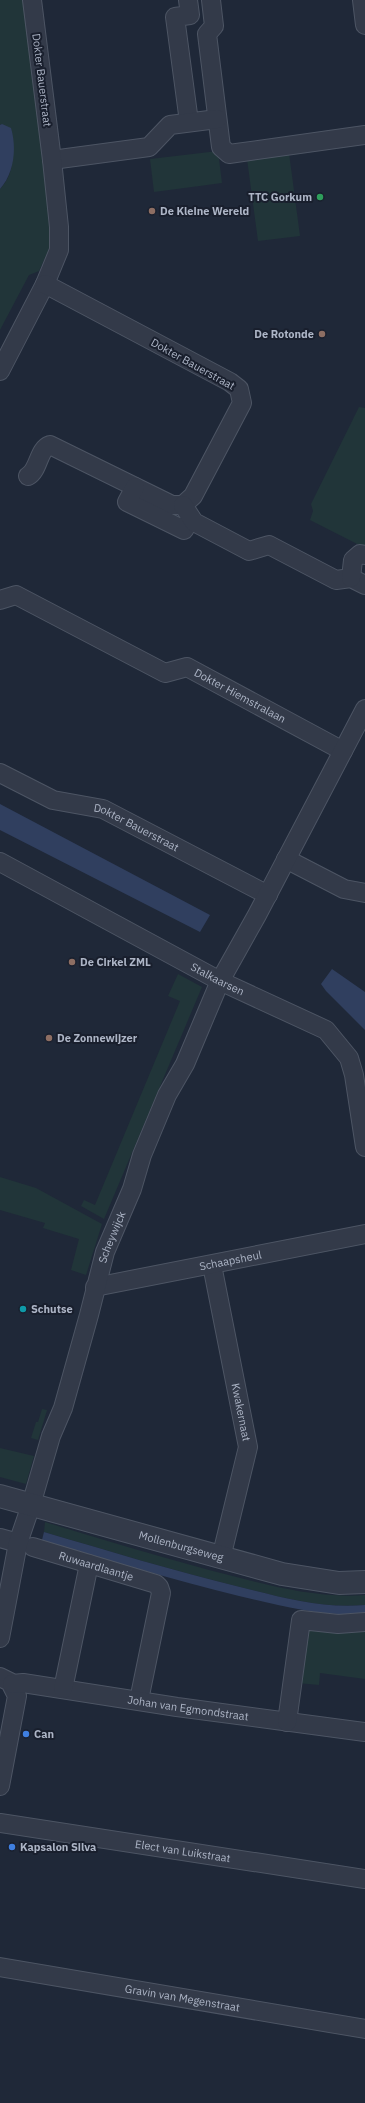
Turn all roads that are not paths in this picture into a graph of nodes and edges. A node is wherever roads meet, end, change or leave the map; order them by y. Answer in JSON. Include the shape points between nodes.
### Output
{"nodes":[{"id":1,"x":32,"y":0,"type":"edge"},
{"id":2,"x":188,"y":0,"type":"edge"},
{"id":3,"x":211,"y":0,"type":"edge"},
{"id":4,"x":362,"y":0,"type":"edge"},
{"id":5,"x":365,"y":25,"type":"edge"},
{"id":6,"x":217,"y":119,"type":"junction"},
{"id":7,"x":189,"y":122,"type":"junction"},
{"id":8,"x":365,"y":135,"type":"edge"},
{"id":9,"x":52,"y":160,"type":"junction"},
{"id":10,"x":45,"y":284,"type":"junction"},
{"id":11,"x":0,"y":371,"type":"edge"},
{"id":12,"x":28,"y":476,"type":"dead end"},
{"id":13,"x":135,"y":487,"type":"junction"},
{"id":14,"x":187,"y":512,"type":"junction"},
{"id":15,"x":365,"y":554,"type":"edge"},
{"id":16,"x":358,"y":581,"type":"edge"},
{"id":17,"x":0,"y":600,"type":"edge"},
{"id":18,"x":365,"y":709,"type":"edge"},
{"id":19,"x":343,"y":751,"type":"junction"},
{"id":20,"x":0,"y":773,"type":"edge"},
{"id":21,"x":286,"y":860,"type":"junction"},
{"id":22,"x":0,"y":862,"type":"edge"},
{"id":23,"x":365,"y":893,"type":"edge"},
{"id":24,"x":268,"y":895,"type":"junction"},
{"id":25,"x":220,"y":981,"type":"junction"},
{"id":26,"x":360,"y":1074,"type":"edge"},
{"id":27,"x":365,"y":1147,"type":"edge"},
{"id":28,"x":365,"y":1234,"type":"edge"},
{"id":29,"x":212,"y":1265,"type":"junction"},
{"id":30,"x":95,"y":1287,"type":"junction"},
{"id":31,"x":0,"y":1496,"type":"edge"},
{"id":32,"x":31,"y":1505,"type":"junction"},
{"id":33,"x":0,"y":1538,"type":"edge"},
{"id":34,"x":26,"y":1545,"type":"junction"},
{"id":35,"x":221,"y":1558,"type":"junction"},
{"id":36,"x":89,"y":1564,"type":"junction"},
{"id":37,"x":365,"y":1582,"type":"edge"},
{"id":38,"x":365,"y":1622,"type":"edge"},
{"id":39,"x":0,"y":1638,"type":"edge"},
{"id":40,"x":6,"y":1681,"type":"edge"},
{"id":41,"x":64,"y":1689,"type":"junction"},
{"id":42,"x":139,"y":1700,"type":"junction"},
{"id":43,"x":287,"y":1722,"type":"junction"},
{"id":44,"x":365,"y":1732,"type":"edge"},
{"id":45,"x":0,"y":1786,"type":"edge"},
{"id":46,"x":0,"y":1823,"type":"edge"},
{"id":47,"x":365,"y":1879,"type":"edge"},
{"id":48,"x":0,"y":1967,"type":"edge"},
{"id":49,"x":365,"y":2029,"type":"edge"}],
"edges":[{"from":1,"to":9,"type":"street","name":"Dokter Bauerstraat"},
{"from":2,"to":7,"type":"street","via":[[190,15],[175,17]]},
{"from":3,"to":6,"type":"street","via":[[214,26],[207,34]]},
{"from":4,"to":5,"type":"street"},
{"from":6,"to":7,"type":"street"},
{"from":6,"to":8,"type":"street","via":[[221,147],[229,154]]},
{"from":7,"to":9,"type":"street","via":[[170,125],[149,147]]},
{"from":9,"to":10,"type":"street","name":"Dokter Bauerstraat","via":[[60,245],[56,262]]},
{"from":10,"to":11,"type":"street","name":"Dokter Bauerstraat"},
{"from":10,"to":14,"type":"street","name":"Dokter Bauerstraat","via":[[239,389],[243,399],[240,409]]},
{"from":12,"to":13,"type":"street","via":[[45,447],[50,445]]},
{"from":13,"to":14,"type":"street"},
{"from":13,"to":14,"type":"street","name":"Dokter Bauerstraat","via":[[127,502],[184,530]]},
{"from":14,"to":16,"type":"street","via":[[194,522],[250,551],[269,545],[336,580]]},
{"from":15,"to":16,"type":"street","via":[[360,554],[353,560]]},
{"from":17,"to":19,"type":"street","name":"Dokter Hiemstralaan","via":[[16,595],[165,673],[187,667]]},
{"from":18,"to":19,"type":"street"},
{"from":19,"to":21,"type":"street"},
{"from":20,"to":24,"type":"street","name":"Dokter Bauerstraat","via":[[53,800],[103,809]]},
{"from":21,"to":23,"type":"street","via":[[344,889]]},
{"from":21,"to":24,"type":"street"},
{"from":22,"to":25,"type":"street","name":"Stalkaarsen"},
{"from":24,"to":25,"type":"street"},
{"from":25,"to":26,"type":"street","name":"Stalkaarsen","via":[[326,1030]]},
{"from":25,"to":30,"type":"street","name":"Scheywijck","via":[[185,1064],[167,1094],[142,1155],[132,1189],[105,1252]]},
{"from":26,"to":27,"type":"street","name":"Stalkaarsen"},
{"from":28,"to":29,"type":"street","name":"Schaapsheul"},
{"from":29,"to":30,"type":"street","name":"Schaapsheul"},
{"from":29,"to":35,"type":"street","name":"Kwakernaat","via":[[248,1447]]},
{"from":30,"to":32,"type":"street","name":"Scheywijck","via":[[63,1408],[51,1436]]},
{"from":31,"to":32,"type":"street","name":"Mollenburgseweg"},
{"from":32,"to":34,"type":"street","name":"Scheywijck"},
{"from":32,"to":35,"type":"street","name":"Mollenburgseweg"},
{"from":33,"to":34,"type":"street","name":"Ruwaardlaantje"},
{"from":34,"to":36,"type":"street","name":"Ruwaardlaantje"},
{"from":34,"to":39,"type":"street","name":"Scheywijck"},
{"from":35,"to":37,"type":"street","name":"Mollenburgseweg","via":[[315,1580],[339,1583]]},
{"from":36,"to":41,"type":"street"},
{"from":36,"to":42,"type":"street","name":"Ruwaardlaantje","via":[[159,1587],[161,1593]]},
{"from":38,"to":43,"type":"street","via":[[338,1624],[301,1620]]},
{"from":40,"to":41,"type":"street","name":"Johan van Egmondstraat"},
{"from":40,"to":45,"type":"street","via":[[17,1696]]},
{"from":41,"to":42,"type":"street","name":"Johan van Egmondstraat"},
{"from":42,"to":43,"type":"street","name":"Johan van Egmondstraat"},
{"from":43,"to":44,"type":"street","name":"Johan van Egmondstraat"},
{"from":46,"to":47,"type":"street","name":"Elect van Luikstraat"},
{"from":48,"to":49,"type":"street","name":"Gravin van Megenstraat"}]}
